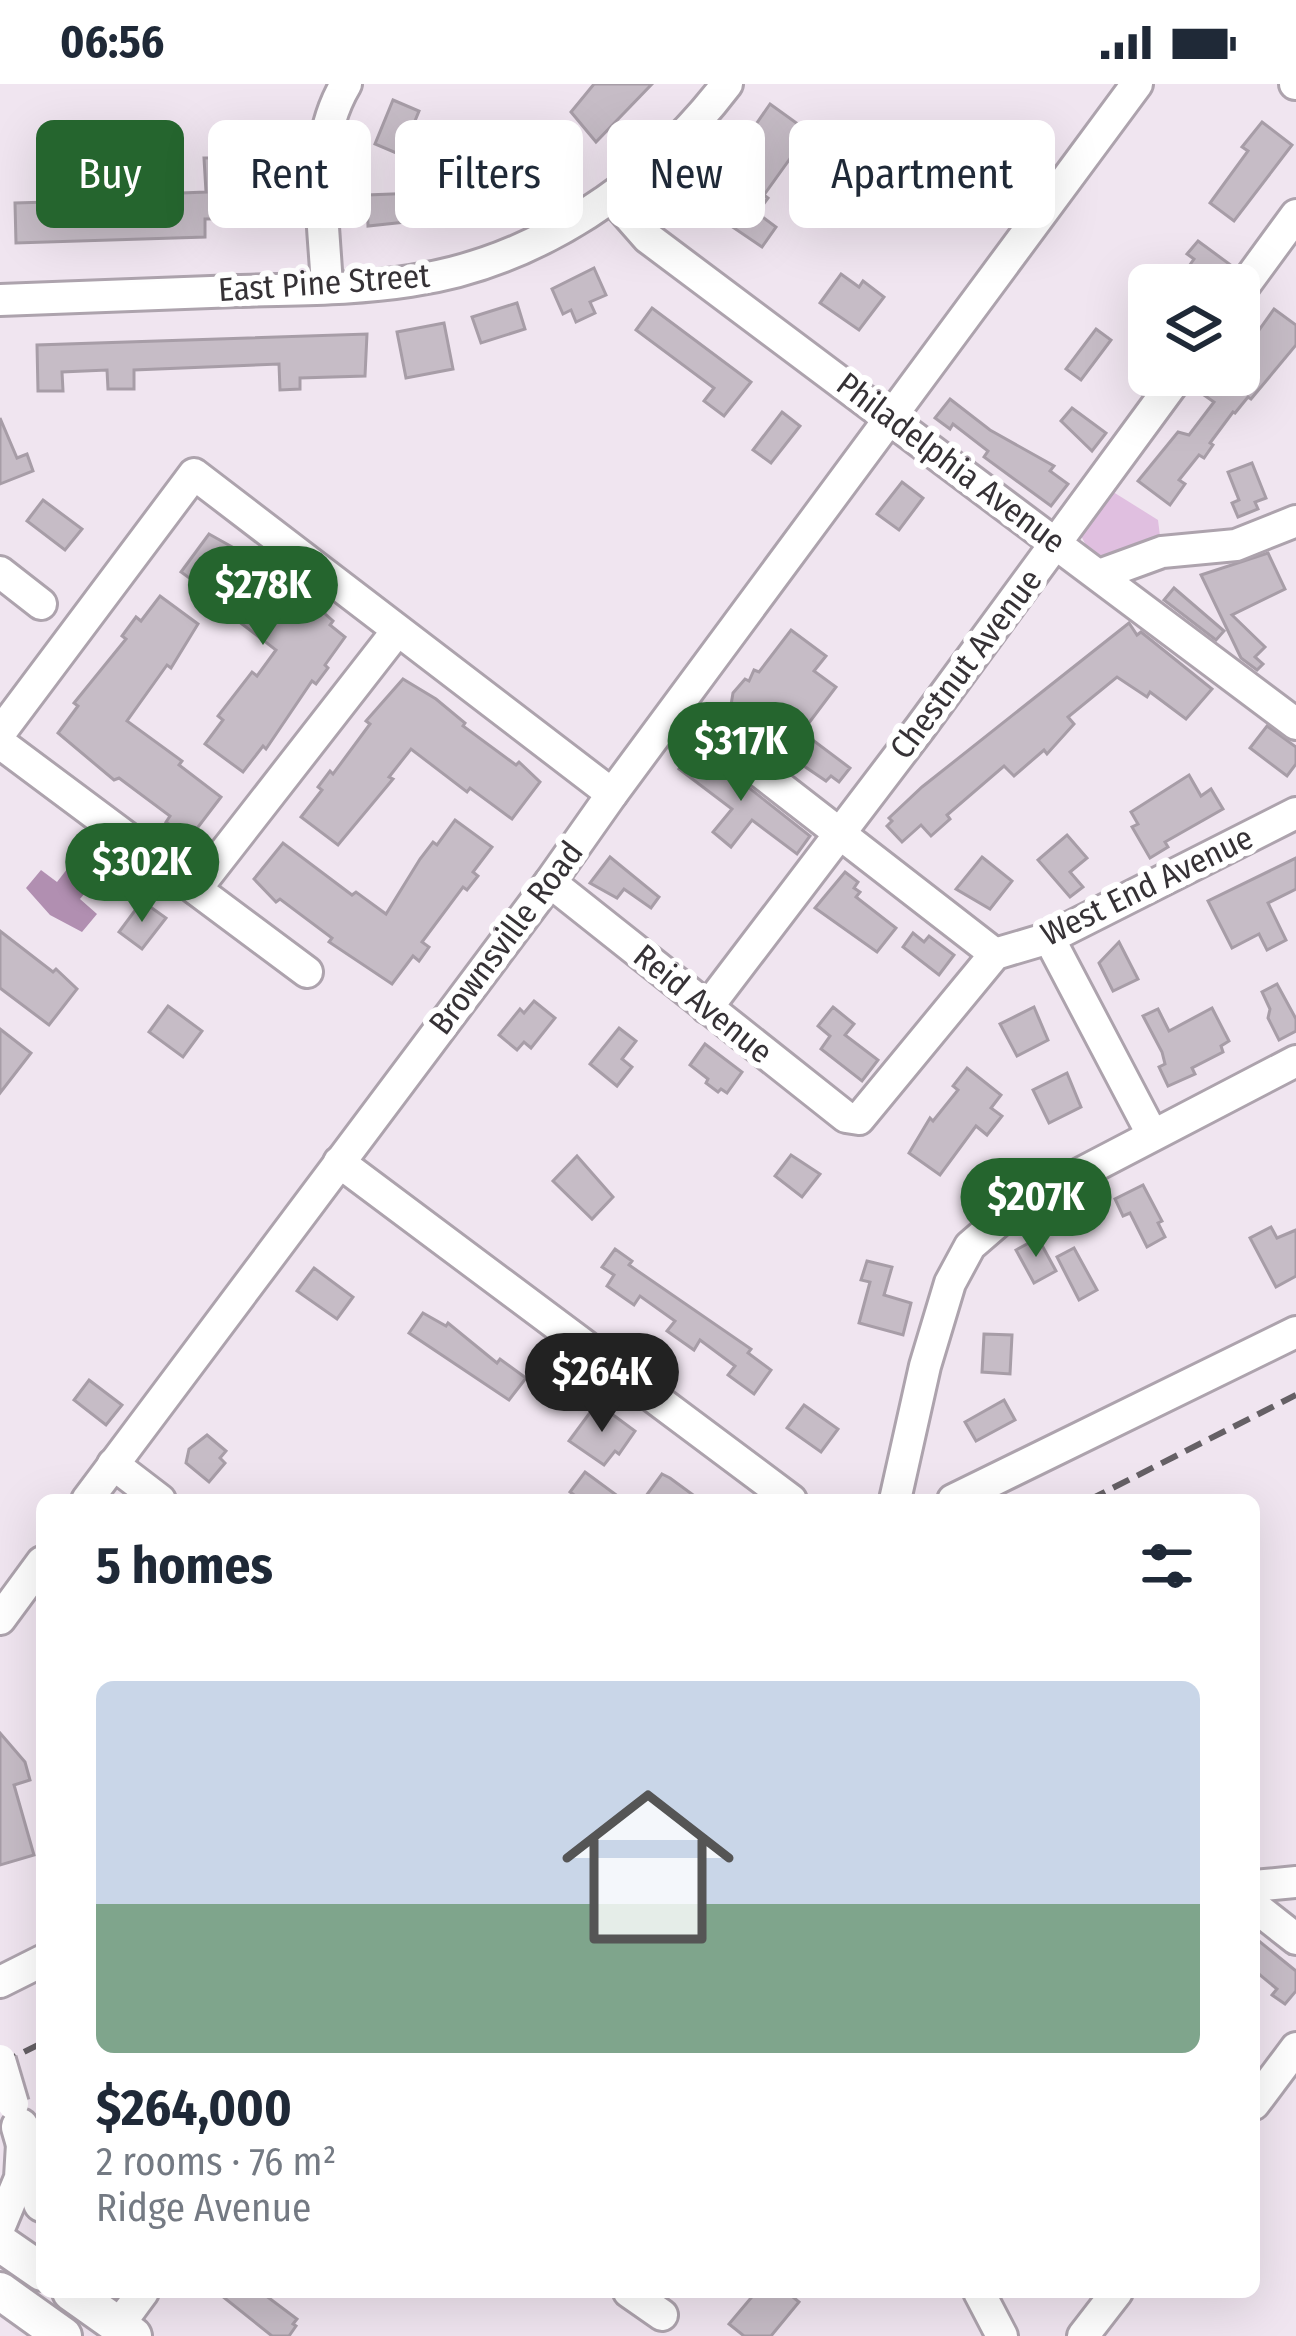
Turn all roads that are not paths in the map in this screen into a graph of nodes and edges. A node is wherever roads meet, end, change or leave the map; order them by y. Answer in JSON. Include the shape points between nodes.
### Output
{"nodes":[{"id":1,"x":346,"y":84,"type":"edge"},
{"id":2,"x":727,"y":84,"type":"edge"},
{"id":3,"x":1137,"y":84,"type":"edge"},
{"id":4,"x":697,"y":120,"type":"edge"},
{"id":5,"x":607,"y":199,"type":"edge"},
{"id":6,"x":1296,"y":215,"type":"edge"},
{"id":7,"x":639,"y":228,"type":"edge"},
{"id":8,"x":1260,"y":264,"type":"edge"},
{"id":9,"x":327,"y":287,"type":"junction"},
{"id":10,"x":0,"y":300,"type":"edge"},
{"id":11,"x":1164,"y":396,"type":"edge"},
{"id":12,"x":890,"y":419,"type":"junction"},
{"id":13,"x":1296,"y":520,"type":"edge"},
{"id":14,"x":1057,"y":542,"type":"junction"},
{"id":15,"x":0,"y":572,"type":"edge"},
{"id":16,"x":1099,"y":575,"type":"junction"},
{"id":17,"x":41,"y":604,"type":"dead end"},
{"id":18,"x":398,"y":631,"type":"junction"},
{"id":19,"x":678,"y":708,"type":"junction"},
{"id":20,"x":1296,"y":724,"type":"edge"},
{"id":21,"x":0,"y":733,"type":"edge"},
{"id":22,"x":0,"y":743,"type":"edge"},
{"id":23,"x":612,"y":794,"type":"junction"},
{"id":24,"x":1296,"y":813,"type":"edge"},
{"id":25,"x":838,"y":832,"type":"junction"},
{"id":26,"x":550,"y":882,"type":"junction"},
{"id":27,"x":196,"y":889,"type":"junction"},
{"id":28,"x":1049,"y":938,"type":"junction"},
{"id":29,"x":994,"y":954,"type":"junction"},
{"id":30,"x":307,"y":972,"type":"dead end"},
{"id":31,"x":706,"y":1007,"type":"junction"},
{"id":32,"x":1296,"y":1061,"type":"edge"},
{"id":33,"x":1152,"y":1134,"type":"junction"},
{"id":34,"x":339,"y":1162,"type":"junction"},
{"id":35,"x":1296,"y":1332,"type":"edge"},
{"id":36,"x":113,"y":1464,"type":"junction"},
{"id":37,"x":91,"y":1494,"type":"edge"},
{"id":38,"x":152,"y":1494,"type":"edge"},
{"id":39,"x":782,"y":1494,"type":"edge"},
{"id":40,"x":896,"y":1494,"type":"edge"},
{"id":41,"x":965,"y":1494,"type":"edge"},
{"id":42,"x":36,"y":1570,"type":"edge"},
{"id":43,"x":0,"y":1619,"type":"edge"},
{"id":44,"x":1296,"y":1882,"type":"edge"},
{"id":45,"x":1260,"y":1885,"type":"edge"},
{"id":46,"x":1260,"y":1911,"type":"edge"},
{"id":47,"x":1296,"y":1940,"type":"edge"},
{"id":48,"x":36,"y":1964,"type":"edge"},
{"id":49,"x":0,"y":1982,"type":"edge"},
{"id":50,"x":1296,"y":2048,"type":"edge"},
{"id":51,"x":0,"y":2060,"type":"edge"},
{"id":52,"x":1260,"y":2096,"type":"edge"},
{"id":53,"x":16,"y":2115,"type":"junction"},
{"id":54,"x":36,"y":2183,"type":"edge"},
{"id":55,"x":0,"y":2226,"type":"edge"},
{"id":56,"x":0,"y":2243,"type":"edge"},
{"id":57,"x":36,"y":2268,"type":"edge"},
{"id":58,"x":0,"y":2291,"type":"edge"},
{"id":59,"x":129,"y":2298,"type":"edge"},
{"id":60,"x":638,"y":2298,"type":"edge"},
{"id":61,"x":982,"y":2298,"type":"edge"},
{"id":62,"x":1112,"y":2298,"type":"edge"},
{"id":63,"x":100,"y":2311,"type":"edge"},
{"id":64,"x":662,"y":2315,"type":"dead end"},
{"id":65,"x":63,"y":2336,"type":"edge"},
{"id":66,"x":1002,"y":2336,"type":"edge"},
{"id":67,"x":1083,"y":2336,"type":"edge"}],
"edges":[{"from":1,"to":9,"type":"street","via":[[321,155]]},
{"from":2,"to":4,"type":"street","name":"East Pine Street"},
{"from":3,"to":12,"type":"street","name":"Brownsville Road"},
{"from":5,"to":9,"type":"street","name":"East Pine Street","via":[[488,261],[409,281]]},
{"from":6,"to":8,"type":"street"},
{"from":7,"to":12,"type":"street","name":"Philadelphia Avenue"},
{"from":9,"to":10,"type":"street","name":"East Pine Street"},
{"from":11,"to":14,"type":"street","name":"Chestnut Avenue"},
{"from":12,"to":14,"type":"street","name":"Philadelphia Avenue"},
{"from":12,"to":19,"type":"street","name":"Brownsville Road"},
{"from":13,"to":16,"type":"street","via":[[1236,544],[1162,552]]},
{"from":14,"to":16,"type":"street","name":"Philadelphia Avenue"},
{"from":14,"to":25,"type":"street","name":"Chestnut Avenue"},
{"from":15,"to":17,"type":"street"},
{"from":16,"to":20,"type":"street","name":"Philadelphia Avenue"},
{"from":18,"to":21,"type":"street","via":[[194,473]]},
{"from":18,"to":23,"type":"street"},
{"from":18,"to":27,"type":"street"},
{"from":19,"to":23,"type":"street","name":"Brownsville Road"},
{"from":19,"to":25,"type":"street"},
{"from":22,"to":27,"type":"street"},
{"from":23,"to":26,"type":"street","name":"Brownsville Road"},
{"from":24,"to":28,"type":"street","name":"West End Avenue"},
{"from":25,"to":29,"type":"street"},
{"from":25,"to":31,"type":"street","name":"Chestnut Avenue"},
{"from":26,"to":31,"type":"street","name":"Reid Avenue"},
{"from":26,"to":34,"type":"street","name":"Brownsville Road"},
{"from":27,"to":30,"type":"street"},
{"from":28,"to":29,"type":"street","name":"West End Avenue"},
{"from":28,"to":33,"type":"street"},
{"from":29,"to":31,"type":"street","name":"Reid Avenue","via":[[859,1119],[846,1117]]},
{"from":32,"to":33,"type":"street"},
{"from":33,"to":40,"type":"street","via":[[1013,1208],[970,1246],[925,1366]]},
{"from":34,"to":36,"type":"street","name":"Brownsville Road"},
{"from":34,"to":39,"type":"street"},
{"from":35,"to":41,"type":"street"},
{"from":36,"to":37,"type":"street","name":"Brownsville Road"},
{"from":36,"to":38,"type":"street"},
{"from":42,"to":43,"type":"street"},
{"from":44,"to":45,"type":"street"},
{"from":46,"to":47,"type":"street"},
{"from":48,"to":49,"type":"street"},
{"from":50,"to":52,"type":"street"},
{"from":51,"to":53,"type":"street","bridge":true},
{"from":53,"to":54,"type":"main road"},
{"from":53,"to":55,"type":"street","via":[[20,2178]]},
{"from":56,"to":57,"type":"main road"},
{"from":58,"to":65,"type":"main road"},
{"from":59,"to":63,"type":"street"},
{"from":60,"to":64,"type":"street"},
{"from":61,"to":66,"type":"street"},
{"from":62,"to":67,"type":"street"}]}
